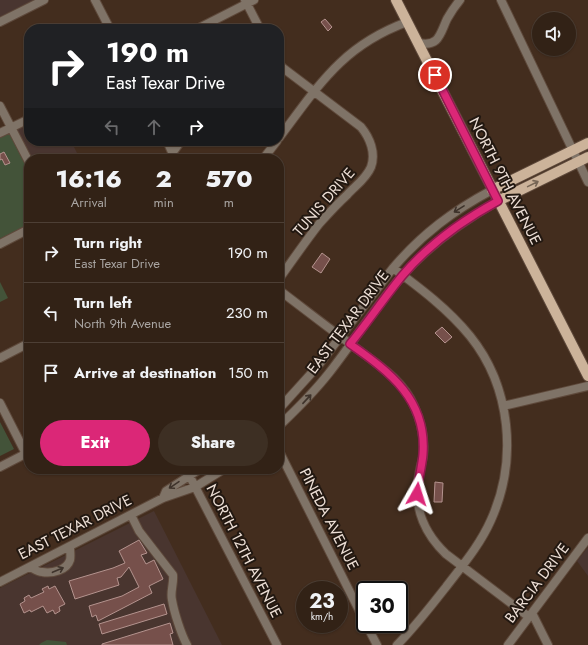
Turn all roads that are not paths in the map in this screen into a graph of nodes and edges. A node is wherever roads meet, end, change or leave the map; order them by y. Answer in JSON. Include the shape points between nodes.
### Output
{"nodes":[{"id":1,"x":44,"y":0,"type":"edge"},
{"id":2,"x":95,"y":0,"type":"edge"},
{"id":3,"x":396,"y":0,"type":"edge"},
{"id":4,"x":460,"y":0,"type":"edge"},
{"id":5,"x":501,"y":0,"type":"edge"},
{"id":6,"x":249,"y":1,"type":"edge"},
{"id":7,"x":0,"y":22,"type":"edge"},
{"id":8,"x":407,"y":22,"type":"junction"},
{"id":9,"x":107,"y":24,"type":"edge"},
{"id":10,"x":206,"y":24,"type":"edge"},
{"id":11,"x":258,"y":24,"type":"edge"},
{"id":12,"x":418,"y":43,"type":"junction"},
{"id":13,"x":284,"y":68,"type":"edge"},
{"id":14,"x":313,"y":92,"type":"junction"},
{"id":15,"x":0,"y":106,"type":"edge"},
{"id":16,"x":24,"y":122,"type":"edge"},
{"id":17,"x":11,"y":128,"type":"junction"},
{"id":18,"x":284,"y":131,"type":"edge"},
{"id":19,"x":0,"y":133,"type":"edge"},
{"id":20,"x":588,"y":143,"type":"edge"},
{"id":21,"x":273,"y":146,"type":"edge"},
{"id":22,"x":573,"y":150,"type":"junction"},
{"id":23,"x":25,"y":154,"type":"edge"},
{"id":24,"x":267,"y":154,"type":"edge"},
{"id":25,"x":583,"y":160,"type":"edge"},
{"id":26,"x":588,"y":182,"type":"edge"},
{"id":27,"x":492,"y":190,"type":"junction"},
{"id":28,"x":498,"y":201,"type":"junction"},
{"id":29,"x":24,"y":232,"type":"edge"},
{"id":30,"x":0,"y":244,"type":"edge"},
{"id":31,"x":393,"y":268,"type":"junction"},
{"id":32,"x":284,"y":272,"type":"edge"},
{"id":33,"x":403,"y":275,"type":"junction"},
{"id":34,"x":284,"y":294,"type":"edge"},
{"id":35,"x":341,"y":336,"type":"junction"},
{"id":36,"x":350,"y":344,"type":"junction"},
{"id":37,"x":24,"y":346,"type":"edge"},
{"id":38,"x":0,"y":358,"type":"edge"},
{"id":39,"x":588,"y":376,"type":"edge"},
{"id":40,"x":588,"y":386,"type":"edge"},
{"id":41,"x":0,"y":403,"type":"edge"},
{"id":42,"x":284,"y":403,"type":"edge"},
{"id":43,"x":503,"y":406,"type":"junction"},
{"id":44,"x":284,"y":421,"type":"edge"},
{"id":45,"x":24,"y":446,"type":"edge"},
{"id":46,"x":24,"y":455,"type":"edge"},
{"id":47,"x":284,"y":461,"type":"edge"},
{"id":48,"x":0,"y":467,"type":"edge"},
{"id":49,"x":186,"y":474,"type":"edge"},
{"id":50,"x":189,"y":474,"type":"edge"},
{"id":51,"x":216,"y":474,"type":"edge"},
{"id":52,"x":195,"y":487,"type":"junction"},
{"id":53,"x":163,"y":498,"type":"junction"},
{"id":54,"x":131,"y":515,"type":"junction"},
{"id":55,"x":587,"y":543,"type":"edge"},
{"id":56,"x":70,"y":547,"type":"junction"},
{"id":57,"x":462,"y":566,"type":"junction"},
{"id":58,"x":30,"y":567,"type":"junction"},
{"id":59,"x":0,"y":582,"type":"edge"},
{"id":60,"x":356,"y":603,"type":"edge"},
{"id":61,"x":530,"y":615,"type":"junction"},
{"id":62,"x":371,"y":633,"type":"edge"},
{"id":63,"x":187,"y":645,"type":"edge"},
{"id":64,"x":277,"y":645,"type":"edge"},
{"id":65,"x":377,"y":645,"type":"edge"},
{"id":66,"x":397,"y":645,"type":"edge"},
{"id":67,"x":508,"y":645,"type":"edge"},
{"id":68,"x":548,"y":645,"type":"edge"}],
"edges":[{"from":1,"to":7,"type":"street"},
{"from":2,"to":9,"type":"street"},
{"from":3,"to":8,"type":"main road","name":"NORTH 9TH AVENUE"},
{"from":4,"to":12,"type":"street","via":[[452,10],[438,39],[428,44]]},
{"from":5,"to":22,"type":"street"},
{"from":6,"to":10,"type":"street"},
{"from":6,"to":11,"type":"street"},
{"from":8,"to":12,"type":"main road","name":"NORTH 9TH AVENUE"},
{"from":8,"to":14,"type":"street","via":[[362,44],[336,65]]},
{"from":12,"to":27,"type":"main road","name":"NORTH 9TH AVENUE"},
{"from":13,"to":14,"type":"street","name":"TUNIS DRIVE"},
{"from":14,"to":18,"type":"street"},
{"from":14,"to":32,"type":"street","name":"TUNIS DRIVE","via":[[360,127],[369,139],[372,152],[371,167],[364,179],[320,224]]},
{"from":15,"to":17,"type":"street"},
{"from":16,"to":17,"type":"street"},
{"from":17,"to":19,"type":"street"},
{"from":17,"to":23,"type":"street"},
{"from":20,"to":22,"type":"main road","name":"EAST TEXAR DRIVE"},
{"from":21,"to":24,"type":"street"},
{"from":22,"to":25,"type":"street"},
{"from":22,"to":27,"type":"main road","name":"EAST TEXAR DRIVE"},
{"from":25,"to":26,"type":"street"},
{"from":28,"to":25,"type":"main road","name":"EAST TEXAR DRIVE","one_way":true},
{"from":27,"to":28,"type":"main road","name":"NORTH 9TH AVENUE"},
{"from":27,"to":31,"type":"street","name":"EAST TEXAR DRIVE","one_way":true,"via":[[440,223],[418,241]]},
{"from":28,"to":33,"type":"street","name":"EAST TEXAR DRIVE","via":[[446,235]]},
{"from":28,"to":39,"type":"main road","name":"NORTH 9TH AVENUE"},
{"from":29,"to":30,"type":"street"},
{"from":31,"to":33,"type":"street"},
{"from":31,"to":35,"type":"street","name":"EAST TEXAR DRIVE"},
{"from":33,"to":36,"type":"street","name":"EAST TEXAR DRIVE"},
{"from":33,"to":43,"type":"street","via":[[443,308],[470,337],[490,369]]},
{"from":34,"to":35,"type":"street"},
{"from":35,"to":36,"type":"street"},
{"from":35,"to":42,"type":"street","name":"EAST TEXAR DRIVE"},
{"from":44,"to":36,"type":"street","name":"EAST TEXAR DRIVE","one_way":true,"via":[[312,393]]},
{"from":36,"to":57,"type":"street","via":[[394,377],[414,406],[419,418],[423,443],[417,494],[421,516],[438,546]]},
{"from":37,"to":38,"type":"street"},
{"from":40,"to":43,"type":"street"},
{"from":41,"to":45,"type":"street"},
{"from":43,"to":57,"type":"street","via":[[507,454],[502,490],[484,534]]},
{"from":46,"to":48,"type":"street"},
{"from":47,"to":60,"type":"street","name":"PINEDA AVENUE"},
{"from":49,"to":53,"type":"street","one_way":true,"via":[[166,491]]},
{"from":50,"to":52,"type":"street","name":"NORTH 12TH AVENUE"},
{"from":51,"to":52,"type":"street"},
{"from":52,"to":53,"type":"street"},
{"from":52,"to":64,"type":"street","name":"NORTH 12TH AVENUE"},
{"from":53,"to":54,"type":"street","name":"EAST TEXAR DRIVE"},
{"from":54,"to":56,"type":"street","name":"EAST TEXAR DRIVE"},
{"from":54,"to":63,"type":"street","via":[[139,531],[173,575],[171,599]]},
{"from":55,"to":61,"type":"street","name":"BARCIA DRIVE"},
{"from":56,"to":58,"type":"street","name":"EAST TEXAR DRIVE"},
{"from":58,"to":56,"type":"street","one_way":true,"via":[[51,573],[63,568],[70,559]]},
{"from":57,"to":61,"type":"street"},
{"from":57,"to":66,"type":"street","via":[[423,617]]},
{"from":58,"to":59,"type":"street","name":"EAST TEXAR DRIVE"},
{"from":61,"to":67,"type":"street","name":"BARCIA DRIVE"},
{"from":61,"to":68,"type":"street"},
{"from":62,"to":65,"type":"street","name":"PINEDA AVENUE"}]}
